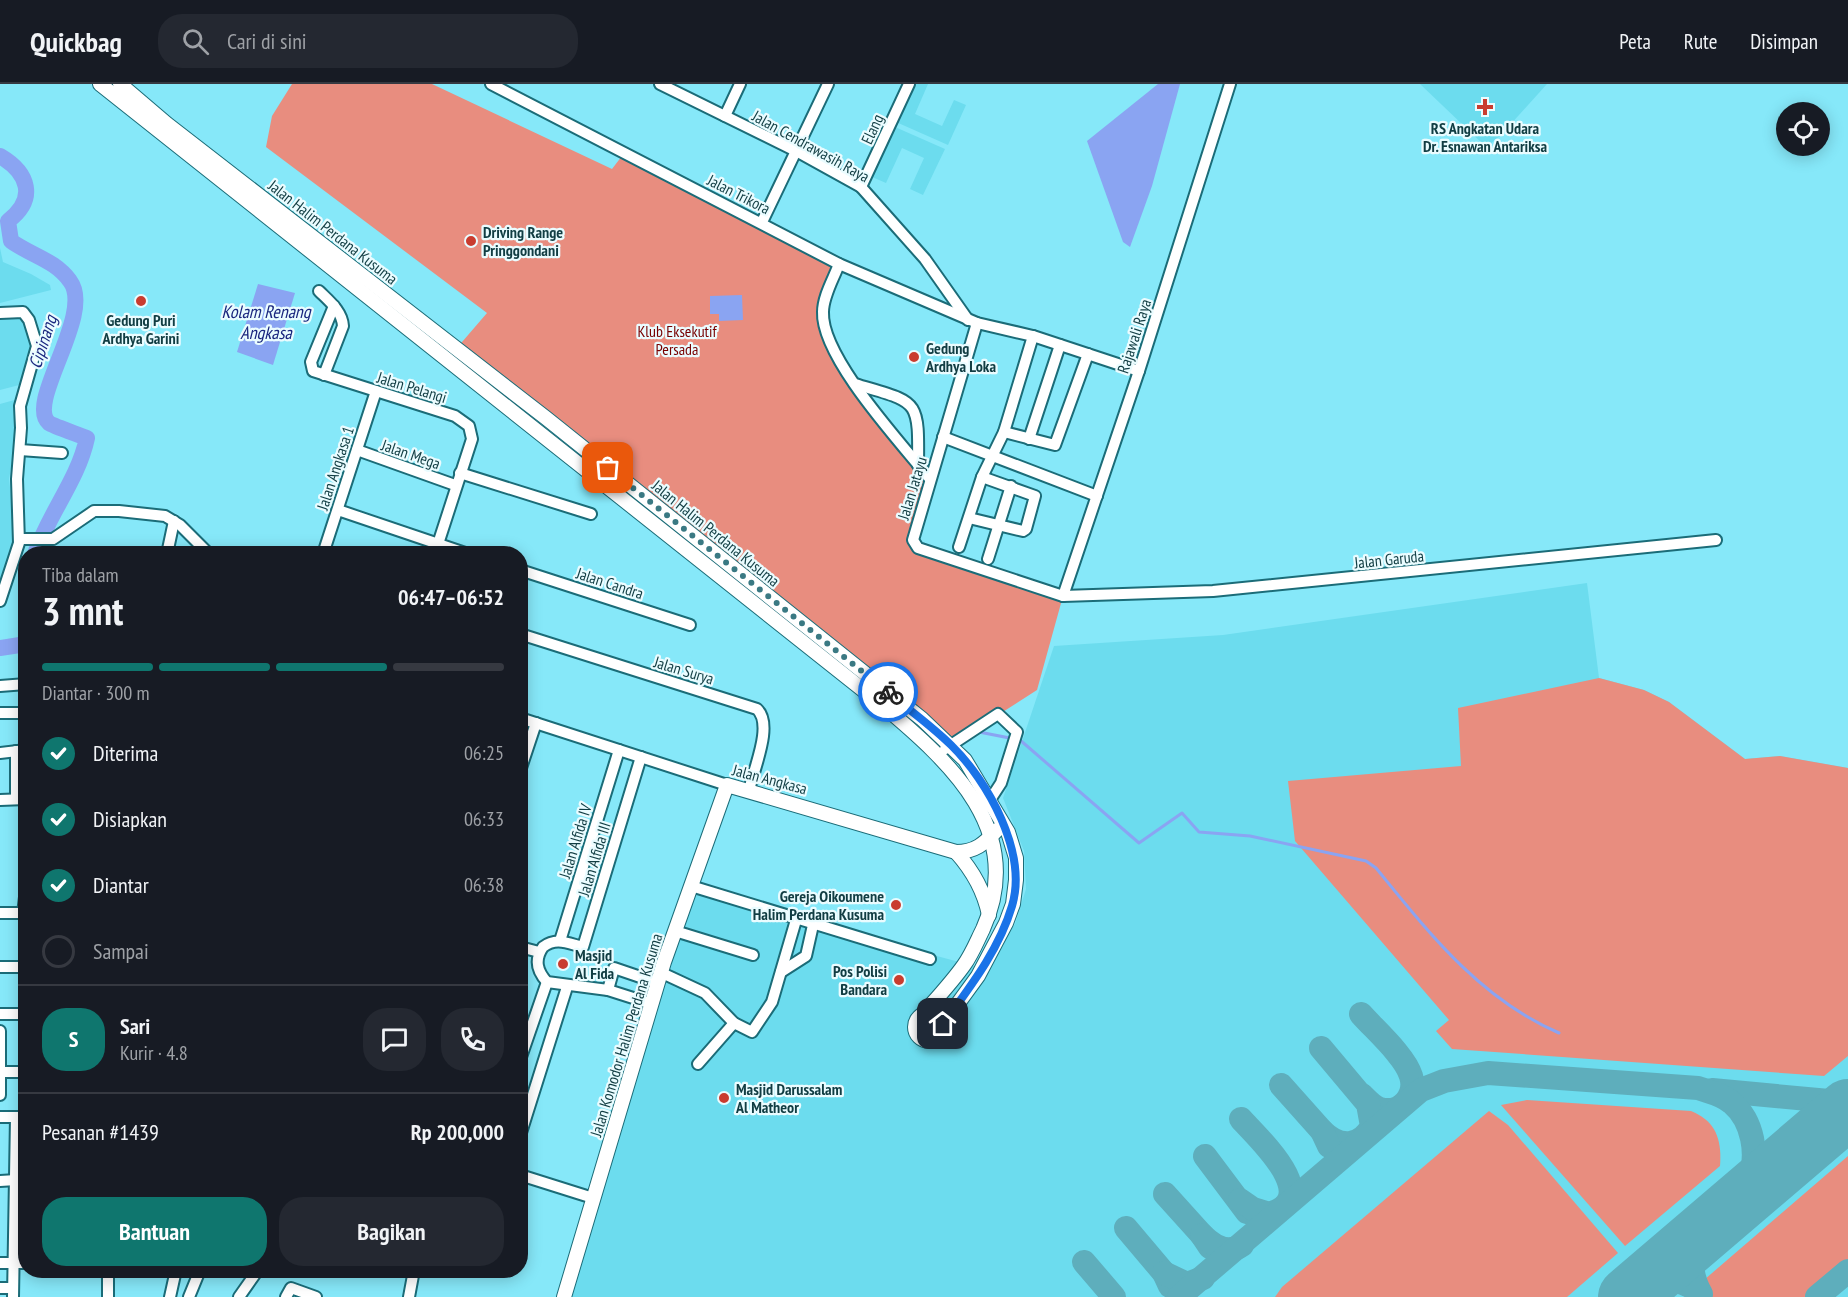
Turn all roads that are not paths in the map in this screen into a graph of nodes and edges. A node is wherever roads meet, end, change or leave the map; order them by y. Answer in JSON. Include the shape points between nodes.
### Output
{"nodes":[{"id":1,"x":100,"y":84,"type":"edge"},
{"id":2,"x":120,"y":84,"type":"edge"},
{"id":3,"x":491,"y":84,"type":"edge"},
{"id":4,"x":660,"y":84,"type":"edge"},
{"id":5,"x":740,"y":84,"type":"edge"},
{"id":6,"x":828,"y":84,"type":"edge"},
{"id":7,"x":909,"y":84,"type":"edge"},
{"id":8,"x":1230,"y":84,"type":"edge"},
{"id":9,"x":725,"y":116,"type":"junction"},
{"id":10,"x":796,"y":151,"type":"junction"},
{"id":11,"x":861,"y":187,"type":"junction"},
{"id":12,"x":762,"y":222,"type":"junction"},
{"id":13,"x":839,"y":264,"type":"junction"},
{"id":14,"x":319,"y":291,"type":"dead end"},
{"id":15,"x":334,"y":306,"type":"junction"},
{"id":16,"x":0,"y":313,"type":"edge"},
{"id":17,"x":973,"y":322,"type":"junction"},
{"id":18,"x":1033,"y":336,"type":"junction"},
{"id":19,"x":319,"y":342,"type":"junction"},
{"id":20,"x":1060,"y":345,"type":"junction"},
{"id":21,"x":334,"y":349,"type":"junction"},
{"id":22,"x":1088,"y":354,"type":"junction"},
{"id":23,"x":1139,"y":371,"type":"junction"},
{"id":24,"x":324,"y":375,"type":"junction"},
{"id":25,"x":854,"y":384,"type":"junction"},
{"id":26,"x":376,"y":391,"type":"junction"},
{"id":27,"x":1004,"y":432,"type":"junction"},
{"id":28,"x":943,"y":437,"type":"junction"},
{"id":29,"x":1029,"y":439,"type":"junction"},
{"id":30,"x":20,"y":450,"type":"junction"},
{"id":31,"x":357,"y":450,"type":"junction"},
{"id":32,"x":62,"y":453,"type":"dead end"},
{"id":33,"x":991,"y":454,"type":"junction"},
{"id":34,"x":918,"y":465,"type":"junction"},
{"id":35,"x":460,"y":473,"type":"junction"},
{"id":36,"x":982,"y":477,"type":"junction"},
{"id":37,"x":930,"y":479,"type":"junction"},
{"id":38,"x":455,"y":485,"type":"junction"},
{"id":39,"x":1011,"y":486,"type":"junction"},
{"id":40,"x":1097,"y":496,"type":"junction"},
{"id":41,"x":338,"y":510,"type":"junction"},
{"id":42,"x":591,"y":514,"type":"dead end"},
{"id":43,"x":969,"y":518,"type":"junction"},
{"id":44,"x":174,"y":521,"type":"junction"},
{"id":45,"x":998,"y":525,"type":"junction"},
{"id":46,"x":22,"y":539,"type":"junction"},
{"id":47,"x":1716,"y":540,"type":"dead end"},
{"id":48,"x":438,"y":544,"type":"junction"},
{"id":49,"x":20,"y":546,"type":"edge"},
{"id":50,"x":169,"y":546,"type":"edge"},
{"id":51,"x":201,"y":546,"type":"edge"},
{"id":52,"x":326,"y":546,"type":"edge"},
{"id":53,"x":444,"y":546,"type":"edge"},
{"id":54,"x":959,"y":547,"type":"dead end"},
{"id":55,"x":18,"y":550,"type":"edge"},
{"id":56,"x":988,"y":559,"type":"dead end"},
{"id":57,"x":528,"y":572,"type":"edge"},
{"id":58,"x":1064,"y":596,"type":"junction"},
{"id":59,"x":0,"y":601,"type":"edge"},
{"id":60,"x":690,"y":625,"type":"dead end"},
{"id":61,"x":528,"y":637,"type":"edge"},
{"id":62,"x":18,"y":685,"type":"edge"},
{"id":63,"x":0,"y":686,"type":"edge"},
{"id":64,"x":0,"y":713,"type":"edge"},
{"id":65,"x":18,"y":713,"type":"edge"},
{"id":66,"x":528,"y":720,"type":"edge"},
{"id":67,"x":536,"y":723,"type":"junction"},
{"id":68,"x":951,"y":745,"type":"junction"},
{"id":69,"x":528,"y":747,"type":"edge"},
{"id":70,"x":619,"y":750,"type":"junction"},
{"id":71,"x":18,"y":751,"type":"edge"},
{"id":72,"x":0,"y":753,"type":"edge"},
{"id":73,"x":937,"y":754,"type":"junction"},
{"id":74,"x":641,"y":757,"type":"junction"},
{"id":75,"x":727,"y":785,"type":"junction"},
{"id":76,"x":749,"y":791,"type":"junction"},
{"id":77,"x":969,"y":795,"type":"junction"},
{"id":78,"x":987,"y":795,"type":"junction"},
{"id":79,"x":18,"y":799,"type":"edge"},
{"id":80,"x":0,"y":800,"type":"edge"},
{"id":81,"x":979,"y":814,"type":"junction"},
{"id":82,"x":1003,"y":824,"type":"junction"},
{"id":83,"x":992,"y":836,"type":"junction"},
{"id":84,"x":956,"y":852,"type":"junction"},
{"id":85,"x":691,"y":886,"type":"junction"},
{"id":86,"x":0,"y":913,"type":"edge"},
{"id":87,"x":18,"y":913,"type":"edge"},
{"id":88,"x":989,"y":915,"type":"junction"},
{"id":89,"x":796,"y":920,"type":"junction"},
{"id":90,"x":813,"y":925,"type":"junction"},
{"id":91,"x":675,"y":931,"type":"junction"},
{"id":92,"x":560,"y":941,"type":"junction"},
{"id":93,"x":528,"y":949,"type":"edge"},
{"id":94,"x":539,"y":952,"type":"junction"},
{"id":95,"x":753,"y":955,"type":"dead end"},
{"id":96,"x":930,"y":959,"type":"dead end"},
{"id":97,"x":0,"y":967,"type":"edge"},
{"id":98,"x":18,"y":967,"type":"edge"},
{"id":99,"x":781,"y":972,"type":"junction"},
{"id":100,"x":660,"y":978,"type":"junction"},
{"id":101,"x":547,"y":982,"type":"junction"},
{"id":102,"x":567,"y":987,"type":"junction"},
{"id":103,"x":608,"y":990,"type":"junction"},
{"id":104,"x":651,"y":1004,"type":"junction"},
{"id":105,"x":0,"y":1014,"type":"edge"},
{"id":106,"x":18,"y":1014,"type":"edge"},
{"id":107,"x":923,"y":1014,"type":"junction"},
{"id":108,"x":734,"y":1023,"type":"junction"},
{"id":109,"x":943,"y":1024,"type":"junction"},
{"id":110,"x":0,"y":1031,"type":"edge"},
{"id":111,"x":528,"y":1037,"type":"edge"},
{"id":112,"x":698,"y":1064,"type":"dead end"},
{"id":113,"x":1,"y":1072,"type":"edge"},
{"id":114,"x":18,"y":1072,"type":"edge"},
{"id":115,"x":0,"y":1095,"type":"edge"},
{"id":116,"x":528,"y":1111,"type":"edge"},
{"id":117,"x":0,"y":1117,"type":"edge"},
{"id":118,"x":18,"y":1117,"type":"edge"},
{"id":119,"x":18,"y":1172,"type":"edge"},
{"id":120,"x":528,"y":1177,"type":"edge"},
{"id":121,"x":0,"y":1180,"type":"edge"},
{"id":122,"x":16,"y":1180,"type":"junction"},
{"id":123,"x":594,"y":1198,"type":"junction"},
{"id":124,"x":0,"y":1263,"type":"edge"},
{"id":125,"x":14,"y":1263,"type":"junction"},
{"id":126,"x":18,"y":1263,"type":"edge"},
{"id":127,"x":108,"y":1278,"type":"edge"},
{"id":128,"x":174,"y":1278,"type":"edge"},
{"id":129,"x":197,"y":1278,"type":"edge"},
{"id":130,"x":252,"y":1278,"type":"edge"},
{"id":131,"x":413,"y":1278,"type":"edge"},
{"id":132,"x":0,"y":1288,"type":"edge"},
{"id":133,"x":13,"y":1293,"type":"edge"},
{"id":134,"x":108,"y":1297,"type":"edge"},
{"id":135,"x":170,"y":1297,"type":"edge"},
{"id":136,"x":189,"y":1297,"type":"edge"},
{"id":137,"x":239,"y":1297,"type":"edge"},
{"id":138,"x":286,"y":1297,"type":"edge"},
{"id":139,"x":316,"y":1297,"type":"edge"},
{"id":140,"x":409,"y":1297,"type":"edge"},
{"id":141,"x":564,"y":1297,"type":"edge"}],
"edges":[{"from":1,"to":73,"type":"street","name":"Jalan Halim Perdana Kusuma","via":[[882,705]]},
{"from":2,"to":68,"type":"street","name":"Jalan Halim Perdana Kusuma","via":[[546,418]]},
{"from":3,"to":12,"type":"street","name":"Jalan Trikora"},
{"from":4,"to":9,"type":"street","name":"Jalan Cendrawasih Raya"},
{"from":5,"to":9,"type":"street"},
{"from":6,"to":10,"type":"street"},
{"from":7,"to":11,"type":"street","name":"Elang"},
{"from":8,"to":23,"type":"street","name":"Rajawali Raya"},
{"from":9,"to":10,"type":"street","name":"Jalan Cendrawasih Raya"},
{"from":10,"to":11,"type":"street","name":"Jalan Cendrawasih Raya"},
{"from":10,"to":12,"type":"street"},
{"from":11,"to":17,"type":"street","name":"Jalan Cendrawasih Raya","via":[[925,259]]},
{"from":12,"to":13,"type":"street","name":"Jalan Trikora"},
{"from":13,"to":17,"type":"street","name":"Jalan Trikora"},
{"from":13,"to":25,"type":"street","via":[[822,313],[831,342]]},
{"from":14,"to":15,"type":"street"},
{"from":15,"to":19,"type":"street"},
{"from":15,"to":21,"type":"street","via":[[343,326]]},
{"from":16,"to":30,"type":"street","via":[[23,312],[37,346],[20,406]]},
{"from":17,"to":18,"type":"street","name":"Jalan Trikora"},
{"from":17,"to":28,"type":"street","name":"Jalan Jatayu"},
{"from":18,"to":20,"type":"street","name":"Jalan Trikora"},
{"from":18,"to":27,"type":"street"},
{"from":19,"to":21,"type":"street"},
{"from":19,"to":24,"type":"street","via":[[310,365]]},
{"from":20,"to":22,"type":"street","name":"Jalan Trikora"},
{"from":20,"to":29,"type":"street"},
{"from":21,"to":24,"type":"street"},
{"from":22,"to":23,"type":"street","name":"Jalan Trikora"},
{"from":22,"to":29,"type":"street","via":[[1056,443],[1050,446]]},
{"from":23,"to":40,"type":"street","name":"Rajawali Raya"},
{"from":24,"to":26,"type":"street","name":"Jalan Pelangi"},
{"from":25,"to":34,"type":"street"},
{"from":25,"to":34,"type":"street","via":[[894,396],[914,409],[919,424]]},
{"from":26,"to":31,"type":"street","name":"Jalan Angkasa 1"},
{"from":26,"to":35,"type":"street","name":"Jalan Pelangi","via":[[465,422],[472,439]]},
{"from":27,"to":29,"type":"street"},
{"from":27,"to":33,"type":"street"},
{"from":28,"to":33,"type":"street"},
{"from":28,"to":37,"type":"street","name":"Jalan Jatayu"},
{"from":30,"to":32,"type":"street"},
{"from":30,"to":46,"type":"street","via":[[17,488]]},
{"from":31,"to":38,"type":"street","name":"Jalan Mega"},
{"from":31,"to":41,"type":"street","name":"Jalan Angkasa 1"},
{"from":33,"to":36,"type":"street"},
{"from":33,"to":40,"type":"street"},
{"from":34,"to":37,"type":"street"},
{"from":35,"to":38,"type":"street","name":"Jalan Pelangi"},
{"from":35,"to":42,"type":"street"},
{"from":36,"to":39,"type":"street"},
{"from":36,"to":43,"type":"street"},
{"from":37,"to":58,"type":"street","name":"Jalan Jatayu","via":[[913,538],[918,548]]},
{"from":38,"to":48,"type":"street","name":"Jalan Pelangi"},
{"from":39,"to":45,"type":"street"},
{"from":39,"to":45,"type":"street","via":[[1035,496],[1029,520],[1024,531]]},
{"from":40,"to":58,"type":"street","name":"Rajawali Raya"},
{"from":41,"to":48,"type":"street"},
{"from":41,"to":52,"type":"street","name":"Jalan Angkasa 1"},
{"from":43,"to":45,"type":"street"},
{"from":43,"to":54,"type":"street"},
{"from":44,"to":46,"type":"street","via":[[154,513],[94,511],[59,537]]},
{"from":44,"to":50,"type":"street"},
{"from":44,"to":51,"type":"street"},
{"from":45,"to":56,"type":"street"},
{"from":46,"to":49,"type":"street"},
{"from":47,"to":58,"type":"street","name":"Jalan Garuda","via":[[1213,591]]},
{"from":48,"to":53,"type":"street"},
{"from":55,"to":59,"type":"street"},
{"from":57,"to":60,"type":"street","name":"Jalan Candra"},
{"from":61,"to":76,"type":"street","name":"Jalan Surya","via":[[757,710],[762,714],[765,730]]},
{"from":62,"to":63,"type":"street"},
{"from":64,"to":65,"type":"street"},
{"from":66,"to":67,"type":"street","name":"Jalan Angkasa"},
{"from":67,"to":69,"type":"street"},
{"from":67,"to":70,"type":"street","name":"Jalan Angkasa"},
{"from":68,"to":73,"type":"street"},
{"from":68,"to":78,"type":"street","name":"Jalan Halim Perdana Kusuma"},
{"from":68,"to":78,"type":"street","via":[[998,714],[1015,737],[1003,774]]},
{"from":70,"to":74,"type":"street","name":"Jalan Angkasa"},
{"from":70,"to":92,"type":"street","name":"Jalan Alfida IV"},
{"from":71,"to":72,"type":"street"},
{"from":73,"to":77,"type":"street","name":"Jalan Halim Perdana Kusuma","via":[[955,772]]},
{"from":74,"to":75,"type":"street","name":"Jalan Angkasa"},
{"from":74,"to":92,"type":"street","name":"Jalan Alfida III","via":[[582,947]]},
{"from":75,"to":76,"type":"street","name":"Jalan Angkasa"},
{"from":75,"to":85,"type":"street","name":"Jalan Komodor Halim Perdana Kusuma"},
{"from":76,"to":84,"type":"street","name":"Jalan Angkasa"},
{"from":77,"to":78,"type":"street"},
{"from":77,"to":81,"type":"street","name":"Jalan Halim Perdana Kusuma"},
{"from":78,"to":81,"type":"street"},
{"from":78,"to":82,"type":"street","name":"Jalan Halim Perdana Kusuma"},
{"from":79,"to":80,"type":"street"},
{"from":81,"to":83,"type":"street","name":"Jalan Halim Perdana Kusuma"},
{"from":82,"to":83,"type":"street"},
{"from":82,"to":109,"type":"street","name":"Jalan Halim Perdana Kusuma","via":[[1016,858],[1013,904],[978,976]]},
{"from":83,"to":84,"type":"street","via":[[973,851]]},
{"from":83,"to":88,"type":"street","via":[[998,871]]},
{"from":84,"to":88,"type":"street","via":[[979,884]]},
{"from":85,"to":89,"type":"street"},
{"from":85,"to":91,"type":"street","name":"Jalan Komodor Halim Perdana Kusuma"},
{"from":86,"to":87,"type":"street"},
{"from":88,"to":107,"type":"street","via":[[965,965]]},
{"from":89,"to":90,"type":"street"},
{"from":89,"to":99,"type":"street"},
{"from":90,"to":96,"type":"street"},
{"from":90,"to":99,"type":"street","via":[[806,956]]},
{"from":91,"to":95,"type":"street"},
{"from":91,"to":100,"type":"street","name":"Jalan Komodor Halim Perdana Kusuma"},
{"from":92,"to":94,"type":"street","via":[[547,944]]},
{"from":93,"to":94,"type":"street"},
{"from":94,"to":101,"type":"street","via":[[538,968]]},
{"from":97,"to":98,"type":"street"},
{"from":99,"to":108,"type":"street","via":[[772,1002],[757,1029],[745,1031]]},
{"from":100,"to":103,"type":"street","via":[[614,968]]},
{"from":100,"to":104,"type":"street","name":"Jalan Komodor Halim Perdana Kusuma"},
{"from":100,"to":108,"type":"street","via":[[705,993]]},
{"from":101,"to":102,"type":"street"},
{"from":101,"to":111,"type":"street"},
{"from":102,"to":103,"type":"street","via":[[577,984]]},
{"from":102,"to":116,"type":"street"},
{"from":103,"to":104,"type":"street"},
{"from":104,"to":123,"type":"street","name":"Jalan Komodor Halim Perdana Kusuma"},
{"from":105,"to":106,"type":"street"},
{"from":107,"to":109,"type":"street","via":[[935,1014]]},
{"from":107,"to":109,"type":"street","via":[[914,1027],[922,1039],[937,1038]]},
{"from":108,"to":112,"type":"street"},
{"from":110,"to":113,"type":"street"},
{"from":113,"to":114,"type":"street"},
{"from":113,"to":115,"type":"street"},
{"from":117,"to":118,"type":"street"},
{"from":119,"to":122,"type":"street"},
{"from":120,"to":123,"type":"street"},
{"from":121,"to":122,"type":"street"},
{"from":122,"to":125,"type":"street"},
{"from":123,"to":141,"type":"street","name":"Jalan Komodor Halim Perdana Kusuma"},
{"from":124,"to":125,"type":"street"},
{"from":125,"to":126,"type":"street"},
{"from":125,"to":133,"type":"street"},
{"from":127,"to":134,"type":"street"},
{"from":128,"to":135,"type":"street"},
{"from":129,"to":136,"type":"street"},
{"from":130,"to":137,"type":"street"},
{"from":131,"to":140,"type":"street"},
{"from":132,"to":133,"type":"street"},
{"from":138,"to":139,"type":"street","via":[[292,1288]]}]}
